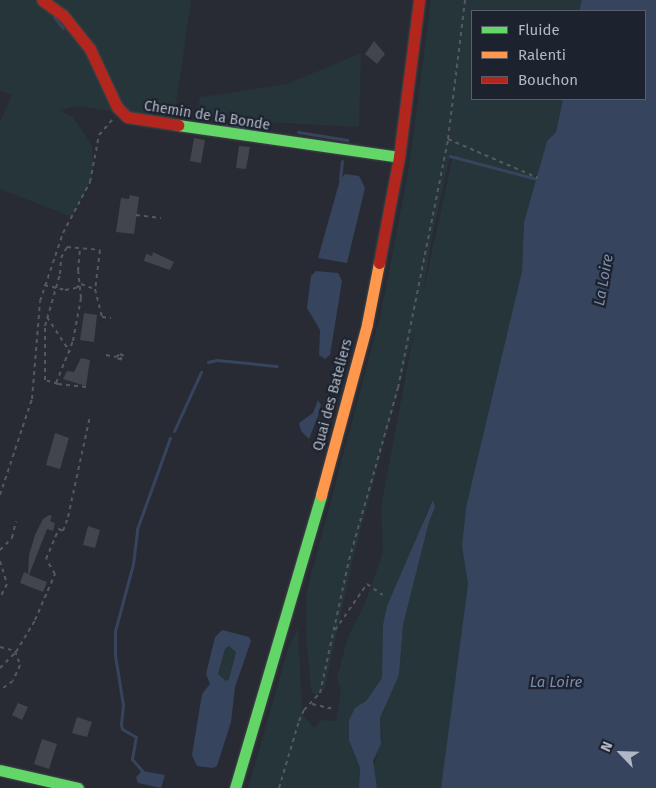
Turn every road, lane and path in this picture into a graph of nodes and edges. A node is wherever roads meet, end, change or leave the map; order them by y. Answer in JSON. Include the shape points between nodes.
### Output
{"nodes":[{"id":1,"x":42,"y":0,"type":"edge"},
{"id":2,"x":420,"y":0,"type":"edge"},
{"id":3,"x":465,"y":0,"type":"edge"},
{"id":4,"x":121,"y":112,"type":"junction"},
{"id":5,"x":448,"y":139,"type":"junction"},
{"id":6,"x":399,"y":157,"type":"junction"},
{"id":7,"x":538,"y":178,"type":"dead end"},
{"id":8,"x":136,"y":215,"type":"dead end"},
{"id":9,"x":161,"y":218,"type":"dead end"},
{"id":10,"x":80,"y":249,"type":"junction"},
{"id":11,"x":81,"y":284,"type":"junction"},
{"id":12,"x":44,"y":286,"type":"junction"},
{"id":13,"x":54,"y":288,"type":"junction"},
{"id":14,"x":95,"y":289,"type":"junction"},
{"id":15,"x":47,"y":317,"type":"junction"},
{"id":16,"x":111,"y":318,"type":"dead end"},
{"id":17,"x":70,"y":352,"type":"junction"},
{"id":18,"x":106,"y":355,"type":"dead end"},
{"id":19,"x":126,"y":358,"type":"dead end"},
{"id":20,"x":56,"y":383,"type":"junction"},
{"id":21,"x":86,"y":387,"type":"dead end"},
{"id":22,"x":90,"y":416,"type":"dead end"},
{"id":23,"x":0,"y":495,"type":"edge"},
{"id":24,"x":16,"y":521,"type":"dead end"},
{"id":25,"x":0,"y":550,"type":"edge"},
{"id":26,"x":0,"y":560,"type":"edge"},
{"id":27,"x":383,"y":595,"type":"dead end"},
{"id":28,"x":0,"y":598,"type":"edge"},
{"id":29,"x":334,"y":632,"type":"junction"},
{"id":30,"x":0,"y":647,"type":"edge"},
{"id":31,"x":16,"y":652,"type":"junction"},
{"id":32,"x":0,"y":668,"type":"edge"},
{"id":33,"x":0,"y":690,"type":"edge"},
{"id":34,"x":312,"y":704,"type":"junction"},
{"id":35,"x":333,"y":709,"type":"dead end"},
{"id":36,"x":0,"y":770,"type":"edge"},
{"id":37,"x":78,"y":788,"type":"edge"},
{"id":38,"x":235,"y":788,"type":"edge"},
{"id":39,"x":279,"y":788,"type":"edge"}],
"edges":[{"from":1,"to":4,"type":"main road","via":[[62,15],[90,49]]},
{"from":2,"to":6,"type":"main road","name":"Quai des Bateliers"},
{"from":3,"to":5,"type":"path"},
{"from":4,"to":6,"type":"main road","name":"Chemin de la Bonde","via":[[133,119],[183,128]]},
{"from":4,"to":12,"type":"path","via":[[99,135],[90,182],[63,233]]},
{"from":5,"to":7,"type":"path"},
{"from":5,"to":29,"type":"path","via":[[398,388],[357,529]]},
{"from":6,"to":38,"type":"main road","name":"Quai des Bateliers","via":[[380,262],[349,397]]},
{"from":8,"to":9,"type":"path"},
{"from":10,"to":11,"type":"path","via":[[78,271]]},
{"from":10,"to":13,"type":"path","via":[[71,246],[62,253]]},
{"from":10,"to":14,"type":"path","via":[[96,248],[102,254]]},
{"from":11,"to":13,"type":"path","via":[[76,288]]},
{"from":11,"to":14,"type":"path"},
{"from":11,"to":17,"type":"path"},
{"from":12,"to":13,"type":"path","via":[[50,284]]},
{"from":12,"to":23,"type":"path","via":[[32,399]]},
{"from":13,"to":15,"type":"path"},
{"from":14,"to":16,"type":"path","via":[[102,317]]},
{"from":15,"to":17,"type":"path"},
{"from":15,"to":20,"type":"path","via":[[45,375],[46,380]]},
{"from":17,"to":20,"type":"path"},
{"from":18,"to":19,"type":"path","via":[[121,354]]},
{"from":20,"to":21,"type":"path"},
{"from":22,"to":31,"type":"path","via":[[68,517],[63,531],[58,530],[46,559],[56,574]]},
{"from":24,"to":25,"type":"path","via":[[12,538]]},
{"from":26,"to":28,"type":"path","via":[[7,584]]},
{"from":27,"to":29,"type":"path","via":[[367,584]]},
{"from":29,"to":34,"type":"path","via":[[320,693]]},
{"from":30,"to":31,"type":"path"},
{"from":31,"to":32,"type":"path"},
{"from":31,"to":33,"type":"path","via":[[20,665],[9,686]]},
{"from":34,"to":35,"type":"path"},
{"from":34,"to":39,"type":"path","via":[[304,710],[299,721]]},
{"from":36,"to":37,"type":"main road"}]}
